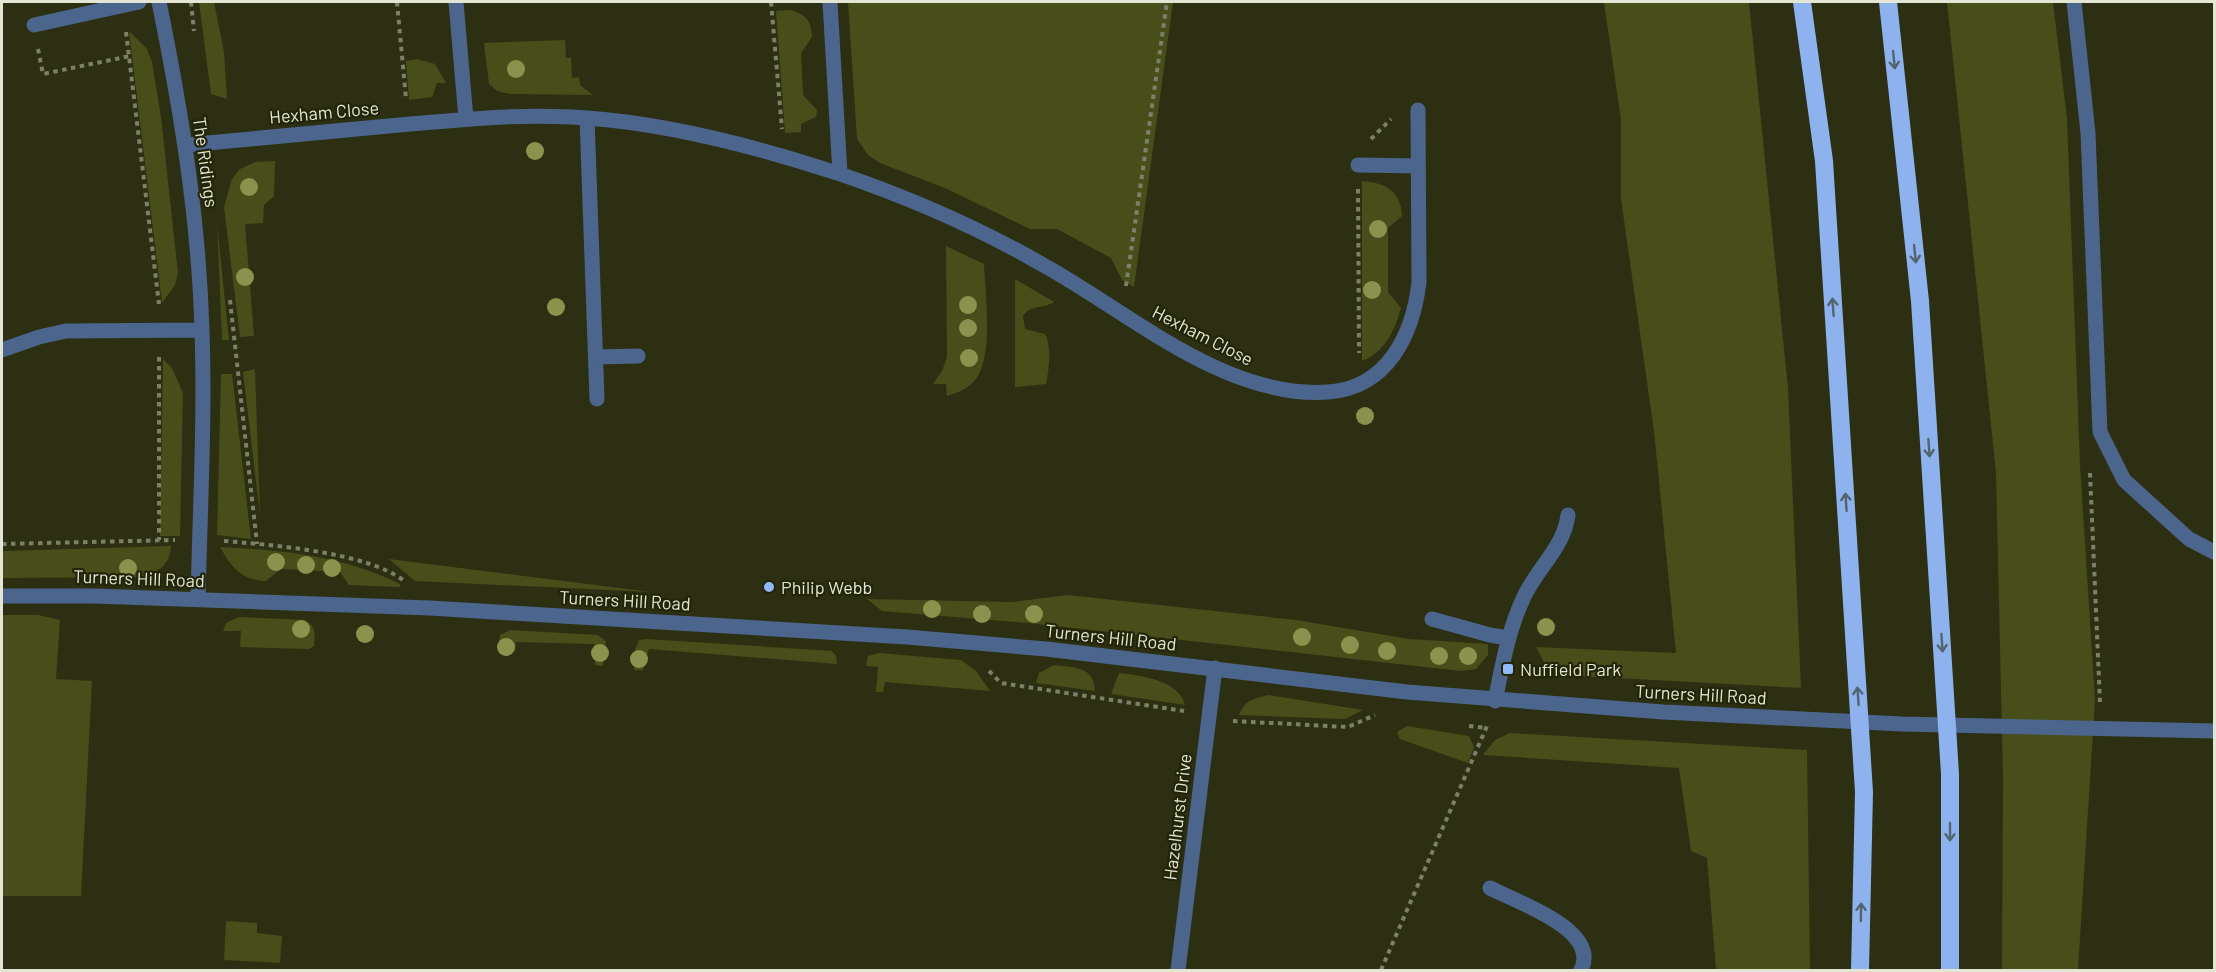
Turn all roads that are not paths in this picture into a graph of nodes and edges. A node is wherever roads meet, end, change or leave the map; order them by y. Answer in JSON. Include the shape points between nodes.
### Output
{"nodes":[{"id":1,"x":139,"y":2,"type":"edge"},
{"id":2,"x":159,"y":2,"type":"edge"},
{"id":3,"x":456,"y":2,"type":"edge"},
{"id":4,"x":830,"y":2,"type":"edge"},
{"id":5,"x":1802,"y":2,"type":"edge"},
{"id":6,"x":1888,"y":2,"type":"edge"},
{"id":7,"x":2074,"y":2,"type":"edge"},
{"id":8,"x":34,"y":25,"type":"road end"},
{"id":9,"x":1418,"y":110,"type":"road end"},
{"id":10,"x":587,"y":118,"type":"junction"},
{"id":11,"x":466,"y":119,"type":"junction"},
{"id":12,"x":186,"y":145,"type":"junction"},
{"id":13,"x":1358,"y":165,"type":"road end"},
{"id":14,"x":1418,"y":166,"type":"junction"},
{"id":15,"x":840,"y":174,"type":"junction"},
{"id":16,"x":202,"y":330,"type":"junction"},
{"id":17,"x":2,"y":350,"type":"edge"},
{"id":18,"x":638,"y":356,"type":"dead end"},
{"id":19,"x":596,"y":357,"type":"junction"},
{"id":20,"x":597,"y":399,"type":"dead end"},
{"id":21,"x":1568,"y":515,"type":"dead end"},
{"id":22,"x":2214,"y":552,"type":"edge"},
{"id":23,"x":2,"y":596,"type":"edge"},
{"id":24,"x":198,"y":599,"type":"junction"},
{"id":25,"x":1432,"y":619,"type":"dead end"},
{"id":26,"x":1508,"y":638,"type":"junction"},
{"id":27,"x":1215,"y":668,"type":"junction"},
{"id":28,"x":1495,"y":701,"type":"junction"},
{"id":29,"x":2214,"y":731,"type":"edge"},
{"id":30,"x":1490,"y":888,"type":"dead end"},
{"id":31,"x":1178,"y":970,"type":"edge"},
{"id":32,"x":1581,"y":970,"type":"edge"},
{"id":33,"x":1860,"y":970,"type":"edge"},
{"id":34,"x":1950,"y":970,"type":"edge"}],
"edges":[{"from":1,"to":8,"type":"street"},
{"from":2,"to":12,"type":"street","name":"The Ridings"},
{"from":3,"to":11,"type":"street"},
{"from":4,"to":15,"type":"street"},
{"from":33,"to":5,"type":"highway","one_way":true,"via":[[1862,756],[1824,161]]},
{"from":6,"to":34,"type":"highway","one_way":true,"via":[[1920,301],[1950,774]]},
{"from":7,"to":22,"type":"street","via":[[2088,133],[2100,432],[2124,480],[2189,539]]},
{"from":9,"to":14,"type":"street","name":"Hexham Close"},
{"from":10,"to":11,"type":"street","name":"Hexham Close"},
{"from":10,"to":15,"type":"street","name":"Hexham Close","via":[[691,134]]},
{"from":10,"to":19,"type":"street"},
{"from":11,"to":12,"type":"street","name":"Hexham Close"},
{"from":12,"to":16,"type":"street","name":"The Ridings"},
{"from":13,"to":14,"type":"street"},
{"from":14,"to":15,"type":"street","name":"Hexham Close","via":[[1419,282],[1407,334],[1390,362],[1359,384],[1329,392],[1289,390],[1251,381],[1211,365],[1046,266],[976,231]]},
{"from":16,"to":17,"type":"street","via":[[66,332]]},
{"from":16,"to":24,"type":"street","name":"The Ridings"},
{"from":18,"to":19,"type":"street"},
{"from":19,"to":20,"type":"street"},
{"from":21,"to":26,"type":"street","via":[[1563,539],[1536,572]]},
{"from":23,"to":24,"type":"street","name":"Turners Hill Road"},
{"from":24,"to":27,"type":"street","name":"Turners Hill Road","via":[[907,637]]},
{"from":25,"to":26,"type":"street"},
{"from":26,"to":28,"type":"street"},
{"from":27,"to":28,"type":"street","name":"Turners Hill Road"},
{"from":27,"to":31,"type":"street","name":"Hazelhurst Drive"},
{"from":28,"to":29,"type":"street","name":"Turners Hill Road","via":[[1902,724]]},
{"from":30,"to":32,"type":"street","via":[[1579,938],[1584,952]]}]}
